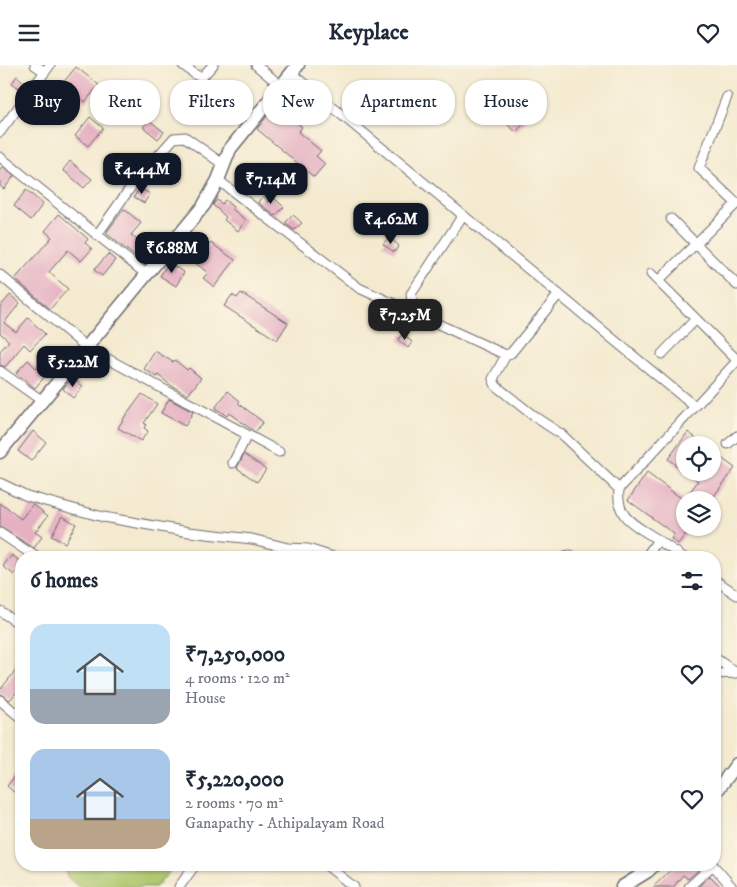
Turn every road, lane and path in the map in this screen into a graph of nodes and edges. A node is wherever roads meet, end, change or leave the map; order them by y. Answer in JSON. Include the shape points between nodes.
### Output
{"nodes":[{"id":1,"x":36,"y":65,"type":"edge"},
{"id":2,"x":184,"y":65,"type":"edge"},
{"id":3,"x":213,"y":65,"type":"edge"},
{"id":4,"x":256,"y":65,"type":"edge"},
{"id":5,"x":48,"y":69,"type":"edge"},
{"id":6,"x":295,"y":69,"type":"edge"},
{"id":7,"x":274,"y":80,"type":"edge"},
{"id":8,"x":286,"y":80,"type":"edge"},
{"id":9,"x":727,"y":97,"type":"dead end"},
{"id":10,"x":263,"y":108,"type":"edge"},
{"id":11,"x":0,"y":131,"type":"edge"},
{"id":12,"x":0,"y":157,"type":"edge"},
{"id":13,"x":224,"y":165,"type":"junction"},
{"id":14,"x":218,"y":179,"type":"junction"},
{"id":15,"x":737,"y":204,"type":"edge"},
{"id":16,"x":463,"y":215,"type":"junction"},
{"id":17,"x":671,"y":219,"type":"dead end"},
{"id":18,"x":97,"y":235,"type":"junction"},
{"id":19,"x":696,"y":244,"type":"junction"},
{"id":20,"x":146,"y":274,"type":"junction"},
{"id":21,"x":0,"y":275,"type":"edge"},
{"id":22,"x":737,"y":285,"type":"edge"},
{"id":23,"x":559,"y":294,"type":"junction"},
{"id":24,"x":413,"y":312,"type":"junction"},
{"id":25,"x":696,"y":319,"type":"junction"},
{"id":26,"x":86,"y":347,"type":"junction"},
{"id":27,"x":662,"y":354,"type":"dead end"},
{"id":28,"x":506,"y":355,"type":"junction"},
{"id":29,"x":737,"y":361,"type":"edge"},
{"id":30,"x":0,"y":371,"type":"edge"},
{"id":31,"x":41,"y":401,"type":"junction"},
{"id":32,"x":694,"y":406,"type":"junction"},
{"id":33,"x":247,"y":435,"type":"junction"},
{"id":34,"x":737,"y":436,"type":"edge"},
{"id":35,"x":728,"y":444,"type":"dead end"},
{"id":36,"x":0,"y":452,"type":"edge"},
{"id":37,"x":279,"y":452,"type":"dead end"},
{"id":38,"x":233,"y":463,"type":"dead end"},
{"id":39,"x":0,"y":483,"type":"edge"},
{"id":40,"x":619,"y":489,"type":"junction"},
{"id":41,"x":0,"y":533,"type":"edge"},
{"id":42,"x":658,"y":540,"type":"junction"},
{"id":43,"x":27,"y":551,"type":"edge"},
{"id":44,"x":314,"y":551,"type":"edge"},
{"id":45,"x":650,"y":551,"type":"edge"},
{"id":46,"x":674,"y":551,"type":"edge"},
{"id":47,"x":721,"y":584,"type":"edge"},
{"id":48,"x":737,"y":595,"type":"edge"},
{"id":49,"x":0,"y":611,"type":"edge"},
{"id":50,"x":15,"y":621,"type":"edge"},
{"id":51,"x":721,"y":662,"type":"edge"},
{"id":52,"x":736,"y":673,"type":"edge"},
{"id":53,"x":721,"y":674,"type":"edge"},
{"id":54,"x":0,"y":700,"type":"edge"},
{"id":55,"x":15,"y":713,"type":"edge"},
{"id":56,"x":737,"y":764,"type":"edge"},
{"id":57,"x":721,"y":785,"type":"edge"},
{"id":58,"x":190,"y":871,"type":"edge"},
{"id":59,"x":334,"y":871,"type":"edge"},
{"id":60,"x":648,"y":871,"type":"edge"},
{"id":61,"x":706,"y":871,"type":"edge"},
{"id":62,"x":718,"y":871,"type":"edge"},
{"id":63,"x":178,"y":887,"type":"edge"},
{"id":64,"x":354,"y":887,"type":"edge"},
{"id":65,"x":622,"y":887,"type":"edge"},
{"id":66,"x":689,"y":887,"type":"edge"},
{"id":67,"x":732,"y":887,"type":"edge"}],
"edges":[{"from":1,"to":5,"type":"street"},
{"from":2,"to":3,"type":"street","via":[[202,77]]},
{"from":4,"to":7,"type":"street"},
{"from":5,"to":11,"type":"street"},
{"from":6,"to":8,"type":"main road"},
{"from":6,"to":16,"type":"street"},
{"from":9,"to":15,"type":"street","via":[[700,168]]},
{"from":10,"to":13,"type":"main road","via":[[230,149]]},
{"from":12,"to":18,"type":"street"},
{"from":13,"to":14,"type":"main road"},
{"from":13,"to":18,"type":"street","via":[[185,137],[174,137],[133,184]]},
{"from":14,"to":20,"type":"main road","via":[[204,205]]},
{"from":14,"to":24,"type":"street","via":[[359,288]]},
{"from":15,"to":19,"type":"street"},
{"from":16,"to":23,"type":"street"},
{"from":16,"to":24,"type":"street","via":[[411,294]]},
{"from":17,"to":19,"type":"street"},
{"from":18,"to":20,"type":"street"},
{"from":19,"to":22,"type":"street"},
{"from":19,"to":25,"type":"street","via":[[655,277]]},
{"from":20,"to":26,"type":"main road"},
{"from":21,"to":26,"type":"street"},
{"from":23,"to":28,"type":"street"},
{"from":23,"to":32,"type":"street"},
{"from":24,"to":28,"type":"street"},
{"from":25,"to":27,"type":"street"},
{"from":25,"to":29,"type":"street"},
{"from":26,"to":31,"type":"main road"},
{"from":26,"to":33,"type":"street"},
{"from":28,"to":40,"type":"street","via":[[493,379],[496,386],[561,434]]},
{"from":29,"to":32,"type":"street"},
{"from":30,"to":31,"type":"street"},
{"from":31,"to":36,"type":"main road"},
{"from":32,"to":40,"type":"street"},
{"from":33,"to":37,"type":"street"},
{"from":33,"to":38,"type":"street"},
{"from":34,"to":35,"type":"street"},
{"from":39,"to":44,"type":"street","via":[[27,496],[103,517]]},
{"from":40,"to":42,"type":"street","via":[[618,502],[623,515]]},
{"from":41,"to":43,"type":"street"},
{"from":42,"to":45,"type":"street"},
{"from":42,"to":46,"type":"street"},
{"from":47,"to":48,"type":"street"},
{"from":49,"to":50,"type":"street"},
{"from":51,"to":52,"type":"street"},
{"from":52,"to":53,"type":"street"},
{"from":54,"to":55,"type":"street"},
{"from":56,"to":57,"type":"main road"},
{"from":58,"to":63,"type":"street"},
{"from":59,"to":64,"type":"street"},
{"from":60,"to":65,"type":"main road"},
{"from":61,"to":66,"type":"street"},
{"from":62,"to":67,"type":"street"}]}
